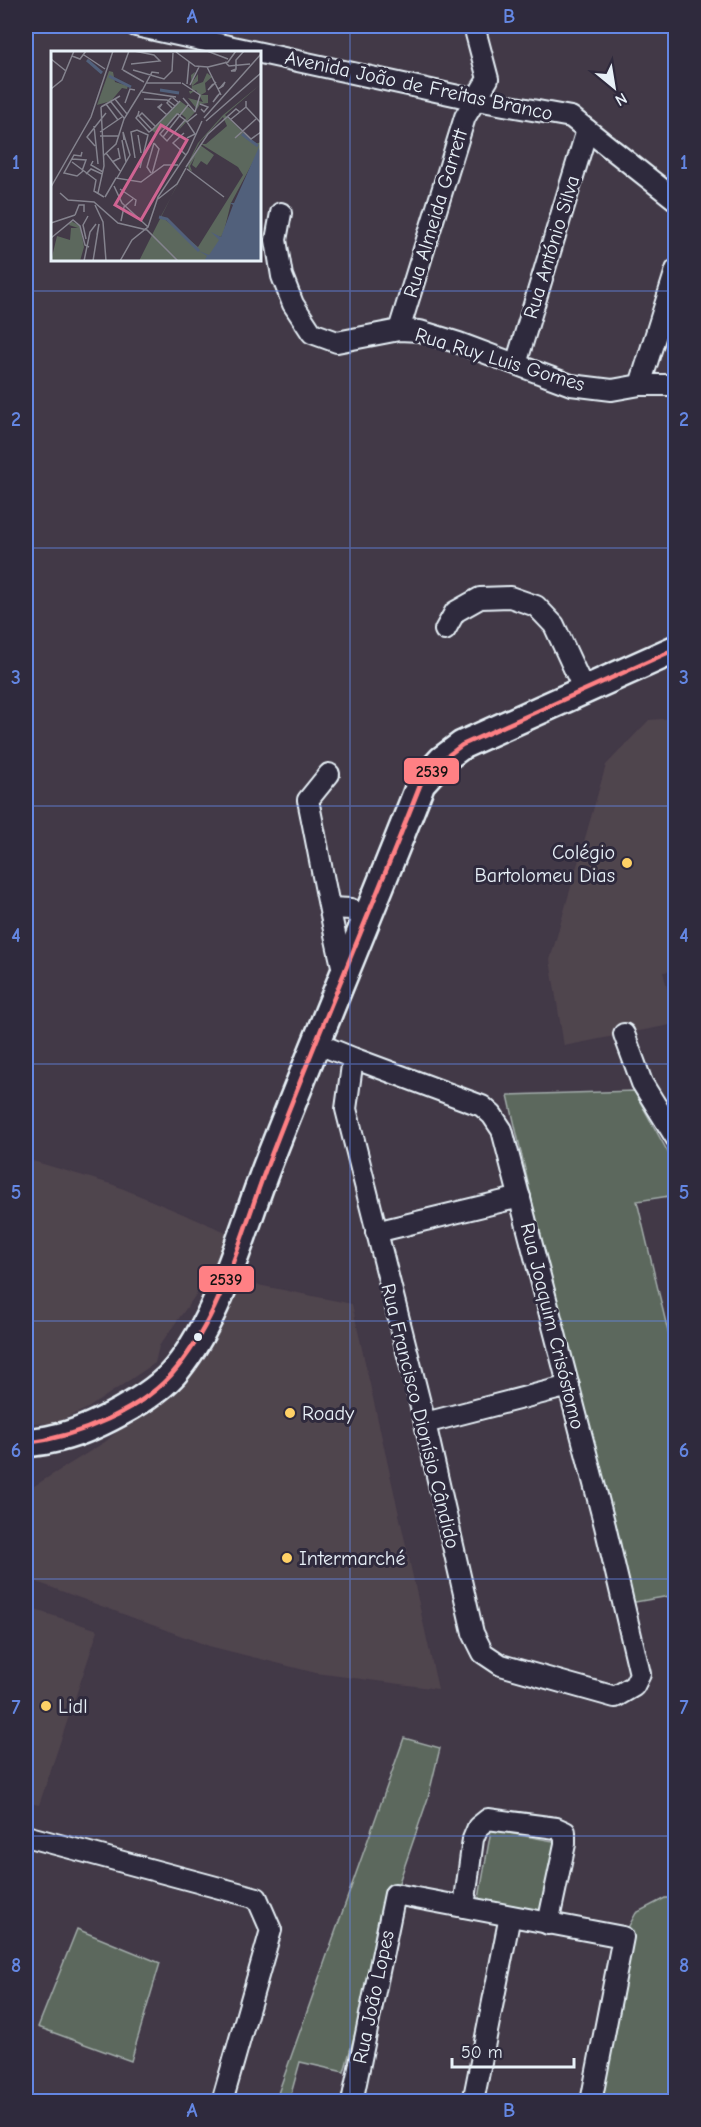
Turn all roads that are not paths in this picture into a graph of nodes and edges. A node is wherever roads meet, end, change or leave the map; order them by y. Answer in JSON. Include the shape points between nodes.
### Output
{"nodes":[{"id":1,"x":136,"y":26,"type":"edge"},
{"id":2,"x":474,"y":26,"type":"edge"},
{"id":3,"x":205,"y":33,"type":"edge"},
{"id":4,"x":477,"y":100,"type":"junction"},
{"id":5,"x":587,"y":130,"type":"junction"},
{"id":6,"x":675,"y":200,"type":"edge"},
{"id":7,"x":281,"y":213,"type":"dead end"},
{"id":8,"x":675,"y":270,"type":"edge"},
{"id":9,"x":399,"y":330,"type":"junction"},
{"id":10,"x":516,"y":364,"type":"junction"},
{"id":11,"x":640,"y":385,"type":"junction"},
{"id":12,"x":675,"y":385,"type":"edge"},
{"id":13,"x":445,"y":630,"type":"dead end"},
{"id":14,"x":675,"y":649,"type":"edge"},
{"id":15,"x":584,"y":690,"type":"junction"},
{"id":16,"x":329,"y":774,"type":"dead end"},
{"id":17,"x":331,"y":908,"type":"junction"},
{"id":18,"x":354,"y":931,"type":"junction"},
{"id":19,"x":624,"y":1034,"type":"dead end"},
{"id":20,"x":316,"y":1043,"type":"junction"},
{"id":21,"x":353,"y":1058,"type":"junction"},
{"id":22,"x":675,"y":1138,"type":"edge"},
{"id":23,"x":520,"y":1197,"type":"junction"},
{"id":24,"x":376,"y":1232,"type":"junction"},
{"id":25,"x":569,"y":1386,"type":"junction"},
{"id":26,"x":426,"y":1423,"type":"junction"},
{"id":27,"x":26,"y":1443,"type":"edge"},
{"id":28,"x":634,"y":1686,"type":"joint"},
{"id":29,"x":26,"y":1836,"type":"edge"},
{"id":30,"x":464,"y":1907,"type":"junction"},
{"id":31,"x":510,"y":1916,"type":"junction"},
{"id":32,"x":548,"y":1924,"type":"junction"},
{"id":33,"x":222,"y":2102,"type":"edge"},
{"id":34,"x":352,"y":2102,"type":"edge"},
{"id":35,"x":473,"y":2102,"type":"edge"},
{"id":36,"x":591,"y":2102,"type":"edge"}],
"edges":[{"from":1,"to":3,"type":"street","name":"Avenida João de Freitas Branco"},
{"from":2,"to":4,"type":"street","name":"Rua Almeida Garrett","via":[[488,78]]},
{"from":3,"to":4,"type":"street","name":"Avenida João de Freitas Branco"},
{"from":4,"to":5,"type":"street","name":"Avenida João de Freitas Branco","via":[[571,117]]},
{"from":4,"to":9,"type":"street","name":"Rua Almeida Garrett","via":[[465,117]]},
{"from":5,"to":6,"type":"street","name":"Avenida João de Freitas Branco"},
{"from":5,"to":10,"type":"street","name":"Rua António Silva"},
{"from":7,"to":9,"type":"street","name":"Rua Ruy Luis Gomes","via":[[276,240],[282,276],[293,304],[312,333],[337,342]]},
{"from":8,"to":11,"type":"street"},
{"from":9,"to":10,"type":"street","name":"Rua Ruy Luis Gomes","via":[[429,334]]},
{"from":10,"to":11,"type":"street","name":"Rua Ruy Luis Gomes","via":[[571,385],[612,390]]},
{"from":11,"to":12,"type":"street","name":"Rua Ruy Luis Gomes"},
{"from":13,"to":15,"type":"street","via":[[455,612],[480,598],[510,597],[536,606],[554,625]]},
{"from":14,"to":15,"type":"main road"},
{"from":15,"to":18,"type":"main road","via":[[462,745],[442,760],[422,783]]},
{"from":16,"to":17,"type":"street","via":[[308,800]]},
{"from":17,"to":18,"type":"street"},
{"from":17,"to":18,"type":"street","via":[[351,909]]},
{"from":18,"to":20,"type":"main road","via":[[345,974]]},
{"from":19,"to":22,"type":"street","via":[[642,1083]]},
{"from":20,"to":21,"type":"street"},
{"from":20,"to":27,"type":"main road","via":[[202,1333],[176,1370],[151,1393],[86,1429]]},
{"from":21,"to":23,"type":"street","name":"Rua Joaquim Crisóstomo","via":[[488,1110],[502,1130]]},
{"from":21,"to":24,"type":"street","name":"Rua Francisco Dionísio Cândido","via":[[346,1109]]},
{"from":23,"to":24,"type":"street"},
{"from":23,"to":25,"type":"street","name":"Rua Joaquim Crisóstomo"},
{"from":24,"to":26,"type":"street","name":"Rua Francisco Dionísio Cândido"},
{"from":25,"to":26,"type":"street"},
{"from":25,"to":28,"type":"street","name":"Rua Joaquim Crisóstomo","via":[[640,1674]]},
{"from":26,"to":28,"type":"street","name":"Rua Francisco Dionísio Cândido","via":[[467,1611],[483,1653],[501,1665],[615,1697]]},
{"from":29,"to":33,"type":"street","via":[[257,1898],[271,1930]]},
{"from":30,"to":31,"type":"street"},
{"from":30,"to":32,"type":"street","via":[[478,1827],[488,1819],[556,1828],[565,1832],[565,1844]]},
{"from":30,"to":34,"type":"street","name":"Rua João Lopes","via":[[395,1894]]},
{"from":31,"to":32,"type":"street"},
{"from":31,"to":35,"type":"street"},
{"from":32,"to":36,"type":"street","via":[[623,1937]]}]}
